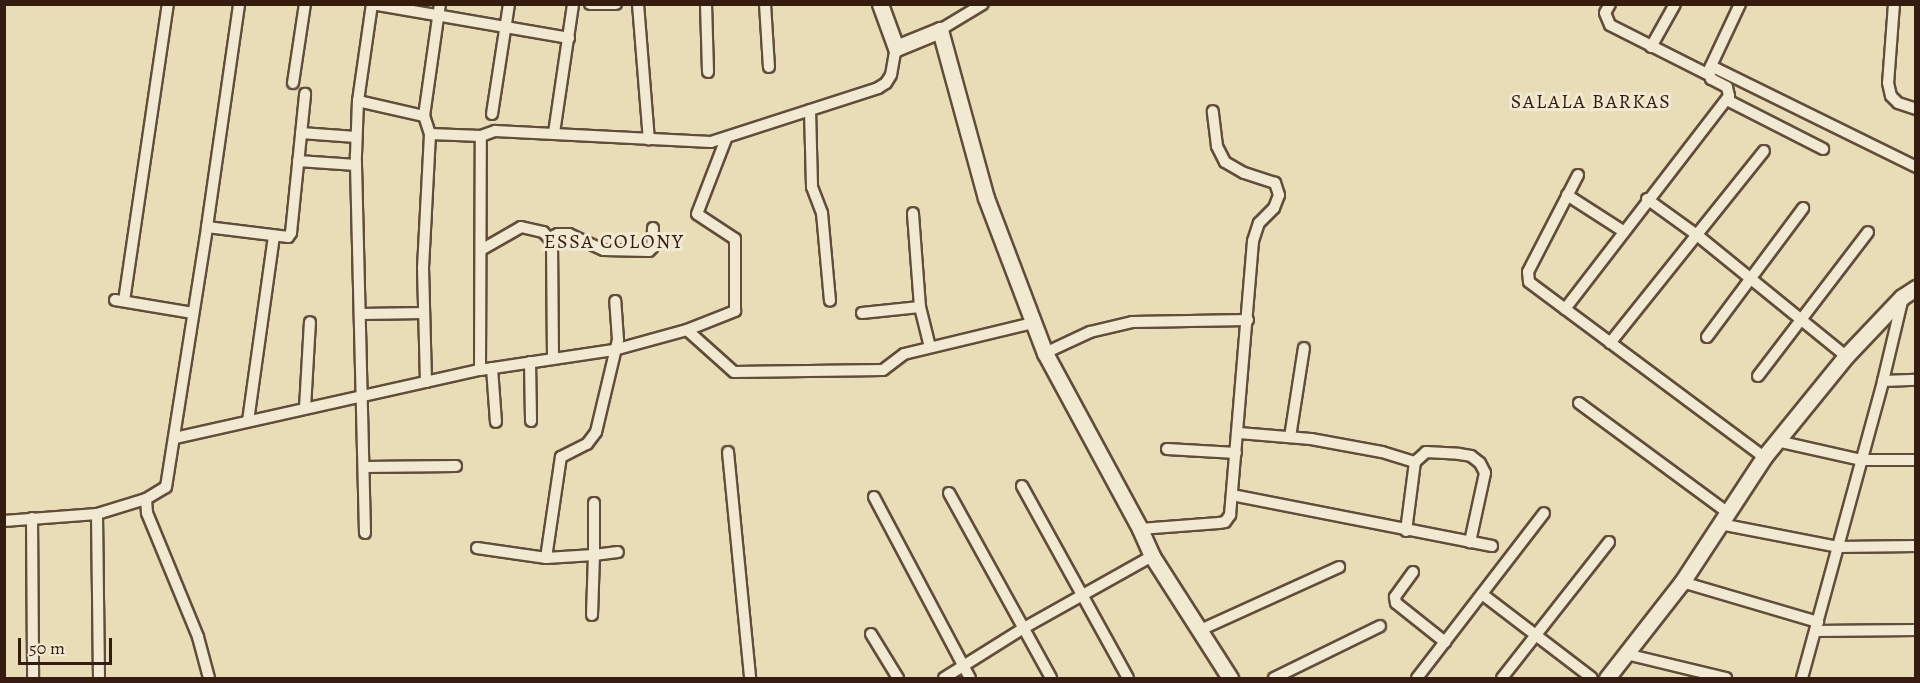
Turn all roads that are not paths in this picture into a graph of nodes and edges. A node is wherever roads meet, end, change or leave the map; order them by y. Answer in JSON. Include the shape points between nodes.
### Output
{"nodes":[{"id":1,"x":168,"y":4,"type":"edge"},
{"id":2,"x":238,"y":4,"type":"edge"},
{"id":3,"x":305,"y":4,"type":"edge"},
{"id":4,"x":509,"y":4,"type":"edge"},
{"id":5,"x":573,"y":4,"type":"edge"},
{"id":6,"x":590,"y":4,"type":"edge"},
{"id":7,"x":616,"y":4,"type":"edge"},
{"id":8,"x":639,"y":4,"type":"edge"},
{"id":9,"x":706,"y":4,"type":"edge"},
{"id":10,"x":765,"y":4,"type":"edge"},
{"id":11,"x":880,"y":4,"type":"edge"},
{"id":12,"x":983,"y":4,"type":"edge"},
{"id":13,"x":1610,"y":4,"type":"edge"},
{"id":14,"x":1675,"y":4,"type":"edge"},
{"id":15,"x":1740,"y":4,"type":"edge"},
{"id":16,"x":1894,"y":4,"type":"edge"},
{"id":17,"x":372,"y":5,"type":"edge"},
{"id":18,"x":439,"y":10,"type":"edge"},
{"id":19,"x":506,"y":27,"type":"junction"},
{"id":20,"x":940,"y":30,"type":"junction"},
{"id":21,"x":568,"y":38,"type":"junction"},
{"id":22,"x":1651,"y":47,"type":"junction"},
{"id":23,"x":896,"y":48,"type":"junction"},
{"id":24,"x":769,"y":67,"type":"dead end"},
{"id":25,"x":1710,"y":71,"type":"junction"},
{"id":26,"x":708,"y":72,"type":"dead end"},
{"id":27,"x":293,"y":83,"type":"dead end"},
{"id":28,"x":305,"y":94,"type":"dead end"},
{"id":29,"x":1727,"y":100,"type":"junction"},
{"id":30,"x":358,"y":101,"type":"junction"},
{"id":31,"x":1916,"y":109,"type":"edge"},
{"id":32,"x":810,"y":110,"type":"junction"},
{"id":33,"x":1213,"y":111,"type":"dead end"},
{"id":34,"x":492,"y":114,"type":"dead end"},
{"id":35,"x":424,"y":116,"type":"junction"},
{"id":36,"x":301,"y":133,"type":"junction"},
{"id":37,"x":554,"y":133,"type":"junction"},
{"id":38,"x":430,"y":134,"type":"junction"},
{"id":39,"x":481,"y":136,"type":"junction"},
{"id":40,"x":356,"y":137,"type":"junction"},
{"id":41,"x":726,"y":139,"type":"junction"},
{"id":42,"x":649,"y":140,"type":"junction"},
{"id":43,"x":1823,"y":149,"type":"dead end"},
{"id":44,"x":1764,"y":152,"type":"dead end"},
{"id":45,"x":298,"y":161,"type":"junction"},
{"id":46,"x":356,"y":165,"type":"junction"},
{"id":47,"x":1916,"y":167,"type":"edge"},
{"id":48,"x":1578,"y":175,"type":"dead end"},
{"id":49,"x":1567,"y":195,"type":"junction"},
{"id":50,"x":1647,"y":199,"type":"junction"},
{"id":51,"x":1803,"y":208,"type":"dead end"},
{"id":52,"x":913,"y":213,"type":"dead end"},
{"id":53,"x":207,"y":227,"type":"junction"},
{"id":54,"x":653,"y":228,"type":"dead end"},
{"id":55,"x":1623,"y":231,"type":"junction"},
{"id":56,"x":1868,"y":232,"type":"dead end"},
{"id":57,"x":1697,"y":235,"type":"junction"},
{"id":58,"x":274,"y":237,"type":"junction"},
{"id":59,"x":549,"y":238,"type":"junction"},
{"id":60,"x":481,"y":250,"type":"junction"},
{"id":61,"x":1752,"y":280,"type":"junction"},
{"id":62,"x":1916,"y":288,"type":"edge"},
{"id":63,"x":1909,"y":297,"type":"edge"},
{"id":64,"x":615,"y":301,"type":"dead end"},
{"id":65,"x":830,"y":301,"type":"dead end"},
{"id":66,"x":920,"y":307,"type":"junction"},
{"id":67,"x":1565,"y":309,"type":"junction"},
{"id":68,"x":193,"y":313,"type":"junction"},
{"id":69,"x":424,"y":313,"type":"junction"},
{"id":70,"x":862,"y":313,"type":"dead end"},
{"id":71,"x":361,"y":314,"type":"junction"},
{"id":72,"x":1801,"y":319,"type":"junction"},
{"id":73,"x":1248,"y":320,"type":"junction"},
{"id":74,"x":310,"y":322,"type":"dead end"},
{"id":75,"x":1033,"y":323,"type":"junction"},
{"id":76,"x":687,"y":330,"type":"junction"},
{"id":77,"x":1707,"y":337,"type":"dead end"},
{"id":78,"x":1610,"y":343,"type":"junction"},
{"id":79,"x":930,"y":347,"type":"junction"},
{"id":80,"x":1305,"y":348,"type":"dead end"},
{"id":81,"x":614,"y":350,"type":"junction"},
{"id":82,"x":1045,"y":353,"type":"junction"},
{"id":83,"x":1846,"y":356,"type":"junction"},
{"id":84,"x":553,"y":357,"type":"junction"},
{"id":85,"x":530,"y":362,"type":"junction"},
{"id":86,"x":486,"y":369,"type":"junction"},
{"id":87,"x":1758,"y":376,"type":"dead end"},
{"id":88,"x":1916,"y":380,"type":"edge"},
{"id":89,"x":1883,"y":381,"type":"junction"},
{"id":90,"x":426,"y":382,"type":"junction"},
{"id":91,"x":363,"y":395,"type":"junction"},
{"id":92,"x":1579,"y":403,"type":"dead end"},
{"id":93,"x":305,"y":408,"type":"junction"},
{"id":94,"x":248,"y":421,"type":"junction"},
{"id":95,"x":531,"y":421,"type":"dead end"},
{"id":96,"x":496,"y":422,"type":"dead end"},
{"id":97,"x":1239,"y":433,"type":"junction"},
{"id":98,"x":1290,"y":437,"type":"junction"},
{"id":99,"x":175,"y":438,"type":"junction"},
{"id":100,"x":1777,"y":441,"type":"junction"},
{"id":101,"x":1167,"y":449,"type":"dead end"},
{"id":102,"x":728,"y":452,"type":"dead end"},
{"id":103,"x":1236,"y":453,"type":"junction"},
{"id":104,"x":1764,"y":457,"type":"junction"},
{"id":105,"x":1862,"y":460,"type":"junction"},
{"id":106,"x":1916,"y":460,"type":"edge"},
{"id":107,"x":1414,"y":462,"type":"junction"},
{"id":108,"x":456,"y":466,"type":"dead end"},
{"id":109,"x":364,"y":467,"type":"junction"},
{"id":110,"x":1022,"y":486,"type":"dead end"},
{"id":111,"x":949,"y":493,"type":"dead end"},
{"id":112,"x":1232,"y":495,"type":"junction"},
{"id":113,"x":874,"y":496,"type":"dead end"},
{"id":114,"x":146,"y":499,"type":"junction"},
{"id":115,"x":594,"y":503,"type":"dead end"},
{"id":116,"x":1544,"y":513,"type":"dead end"},
{"id":117,"x":97,"y":514,"type":"junction"},
{"id":118,"x":32,"y":518,"type":"junction"},
{"id":119,"x":1724,"y":519,"type":"junction"},
{"id":120,"x":4,"y":521,"type":"edge"},
{"id":121,"x":1140,"y":529,"type":"junction"},
{"id":122,"x":1406,"y":531,"type":"junction"},
{"id":123,"x":365,"y":533,"type":"dead end"},
{"id":124,"x":1470,"y":542,"type":"junction"},
{"id":125,"x":1609,"y":542,"type":"dead end"},
{"id":126,"x":1492,"y":546,"type":"dead end"},
{"id":127,"x":1916,"y":546,"type":"edge"},
{"id":128,"x":1838,"y":547,"type":"junction"},
{"id":129,"x":477,"y":548,"type":"dead end"},
{"id":130,"x":618,"y":552,"type":"dead end"},
{"id":131,"x":594,"y":555,"type":"junction"},
{"id":132,"x":1152,"y":556,"type":"junction"},
{"id":133,"x":546,"y":558,"type":"junction"},
{"id":134,"x":1339,"y":567,"type":"dead end"},
{"id":135,"x":1413,"y":572,"type":"dead end"},
{"id":136,"x":1682,"y":582,"type":"junction"},
{"id":137,"x":1082,"y":594,"type":"junction"},
{"id":138,"x":1482,"y":594,"type":"junction"},
{"id":139,"x":592,"y":615,"type":"dead end"},
{"id":140,"x":1380,"y":626,"type":"dead end"},
{"id":141,"x":1816,"y":626,"type":"junction"},
{"id":142,"x":1022,"y":629,"type":"junction"},
{"id":143,"x":1916,"y":630,"type":"edge"},
{"id":144,"x":1198,"y":631,"type":"junction"},
{"id":145,"x":871,"y":633,"type":"dead end"},
{"id":146,"x":1535,"y":634,"type":"junction"},
{"id":147,"x":1445,"y":642,"type":"junction"},
{"id":148,"x":1626,"y":654,"type":"junction"},
{"id":149,"x":963,"y":666,"type":"junction"},
{"id":150,"x":1707,"y":676,"type":"edge"},
{"id":151,"x":33,"y":678,"type":"edge"},
{"id":152,"x":99,"y":678,"type":"edge"},
{"id":153,"x":209,"y":678,"type":"edge"},
{"id":154,"x":750,"y":678,"type":"edge"},
{"id":155,"x":898,"y":678,"type":"edge"},
{"id":156,"x":944,"y":678,"type":"edge"},
{"id":157,"x":970,"y":678,"type":"edge"},
{"id":158,"x":1051,"y":678,"type":"edge"},
{"id":159,"x":1128,"y":678,"type":"edge"},
{"id":160,"x":1230,"y":678,"type":"edge"},
{"id":161,"x":1274,"y":678,"type":"edge"},
{"id":162,"x":1417,"y":678,"type":"edge"},
{"id":163,"x":1502,"y":678,"type":"edge"},
{"id":164,"x":1592,"y":678,"type":"edge"},
{"id":165,"x":1607,"y":678,"type":"edge"},
{"id":166,"x":1726,"y":678,"type":"edge"},
{"id":167,"x":1802,"y":678,"type":"edge"}],
"edges":[{"from":1,"to":68,"type":"street","via":[[119,300]]},
{"from":2,"to":53,"type":"street"},
{"from":3,"to":27,"type":"street"},
{"from":4,"to":19,"type":"street"},
{"from":5,"to":21,"type":"street"},
{"from":6,"to":7,"type":"street"},
{"from":8,"to":42,"type":"street"},
{"from":9,"to":26,"type":"street"},
{"from":10,"to":24,"type":"street"},
{"from":11,"to":23,"type":"street"},
{"from":12,"to":20,"type":"street"},
{"from":13,"to":22,"type":"street","via":[[1605,13],[1610,25]]},
{"from":14,"to":22,"type":"street"},
{"from":15,"to":25,"type":"street"},
{"from":16,"to":31,"type":"street","via":[[1888,83],[1891,96],[1898,103]]},
{"from":17,"to":18,"type":"street"},
{"from":17,"to":30,"type":"street"},
{"from":18,"to":19,"type":"street"},
{"from":18,"to":35,"type":"street"},
{"from":19,"to":21,"type":"street"},
{"from":19,"to":34,"type":"street"},
{"from":20,"to":23,"type":"street"},
{"from":20,"to":75,"type":"street","via":[[986,198]]},
{"from":21,"to":37,"type":"street"},
{"from":22,"to":25,"type":"street"},
{"from":23,"to":32,"type":"street","via":[[886,83]]},
{"from":25,"to":29,"type":"street","via":[[1730,91]]},
{"from":25,"to":47,"type":"street"},
{"from":28,"to":36,"type":"street"},
{"from":29,"to":43,"type":"street"},
{"from":29,"to":50,"type":"street"},
{"from":30,"to":35,"type":"street"},
{"from":30,"to":40,"type":"street"},
{"from":32,"to":41,"type":"street"},
{"from":32,"to":65,"type":"street","via":[[812,187],[822,213]]},
{"from":33,"to":73,"type":"street","via":[[1217,146],[1225,162],[1275,183],[1279,191],[1278,201],[1259,223],[1253,241]]},
{"from":35,"to":38,"type":"street"},
{"from":36,"to":40,"type":"street"},
{"from":36,"to":45,"type":"street"},
{"from":37,"to":39,"type":"street","via":[[495,131]]},
{"from":37,"to":42,"type":"street"},
{"from":38,"to":39,"type":"street"},
{"from":38,"to":69,"type":"street","via":[[424,220]]},
{"from":39,"to":60,"type":"street"},
{"from":40,"to":46,"type":"street"},
{"from":41,"to":42,"type":"street"},
{"from":41,"to":76,"type":"street","via":[[697,213],[735,239],[735,311]]},
{"from":44,"to":57,"type":"street"},
{"from":45,"to":46,"type":"street"},
{"from":45,"to":58,"type":"street","via":[[291,233],[284,238]]},
{"from":46,"to":71,"type":"street"},
{"from":48,"to":49,"type":"street"},
{"from":49,"to":55,"type":"street"},
{"from":49,"to":67,"type":"street","via":[[1526,278]]},
{"from":50,"to":55,"type":"street"},
{"from":50,"to":57,"type":"street"},
{"from":51,"to":61,"type":"street"},
{"from":52,"to":66,"type":"street"},
{"from":53,"to":58,"type":"street"},
{"from":53,"to":68,"type":"street"},
{"from":54,"to":59,"type":"street","via":[[649,251],[604,250],[569,234]]},
{"from":55,"to":67,"type":"street"},
{"from":56,"to":72,"type":"street"},
{"from":57,"to":61,"type":"street"},
{"from":57,"to":78,"type":"street"},
{"from":58,"to":94,"type":"street"},
{"from":59,"to":60,"type":"street","via":[[543,232],[521,227]]},
{"from":59,"to":84,"type":"street"},
{"from":60,"to":86,"type":"street"},
{"from":61,"to":72,"type":"street"},
{"from":61,"to":77,"type":"street"},
{"from":62,"to":63,"type":"street"},
{"from":63,"to":83,"type":"street"},
{"from":63,"to":89,"type":"street"},
{"from":64,"to":81,"type":"street","via":[[618,340]]},
{"from":66,"to":70,"type":"street"},
{"from":66,"to":79,"type":"street"},
{"from":67,"to":78,"type":"street"},
{"from":68,"to":99,"type":"street"},
{"from":69,"to":71,"type":"street"},
{"from":69,"to":90,"type":"street"},
{"from":71,"to":91,"type":"street"},
{"from":72,"to":83,"type":"street"},
{"from":72,"to":87,"type":"street"},
{"from":73,"to":82,"type":"street","via":[[1132,322],[1090,332]]},
{"from":73,"to":97,"type":"street"},
{"from":74,"to":93,"type":"street"},
{"from":75,"to":79,"type":"street"},
{"from":75,"to":82,"type":"street"},
{"from":76,"to":79,"type":"street","via":[[734,372],[883,370],[904,354]]},
{"from":76,"to":81,"type":"street"},
{"from":78,"to":104,"type":"street"},
{"from":80,"to":98,"type":"street"},
{"from":81,"to":84,"type":"street"},
{"from":81,"to":133,"type":"street","via":[[592,439],[560,461]]},
{"from":82,"to":121,"type":"street"},
{"from":83,"to":100,"type":"street"},
{"from":84,"to":85,"type":"street"},
{"from":85,"to":86,"type":"street"},
{"from":85,"to":95,"type":"street"},
{"from":86,"to":90,"type":"street"},
{"from":86,"to":96,"type":"street"},
{"from":88,"to":89,"type":"street"},
{"from":89,"to":105,"type":"street"},
{"from":90,"to":91,"type":"street"},
{"from":91,"to":93,"type":"street"},
{"from":91,"to":109,"type":"street"},
{"from":92,"to":119,"type":"street"},
{"from":93,"to":94,"type":"street"},
{"from":94,"to":99,"type":"street"},
{"from":97,"to":98,"type":"street"},
{"from":97,"to":103,"type":"street"},
{"from":98,"to":107,"type":"street","via":[[1382,452]]},
{"from":99,"to":114,"type":"street","via":[[165,488]]},
{"from":100,"to":104,"type":"street"},
{"from":100,"to":105,"type":"street"},
{"from":101,"to":103,"type":"street"},
{"from":102,"to":154,"type":"street"},
{"from":103,"to":112,"type":"street"},
{"from":104,"to":119,"type":"street"},
{"from":105,"to":106,"type":"street"},
{"from":105,"to":128,"type":"street"},
{"from":107,"to":122,"type":"street"},
{"from":107,"to":124,"type":"street","via":[[1434,451],[1471,456],[1480,463],[1485,473]]},
{"from":108,"to":109,"type":"street"},
{"from":109,"to":123,"type":"street"},
{"from":110,"to":137,"type":"street"},
{"from":111,"to":142,"type":"street"},
{"from":112,"to":121,"type":"street","via":[[1226,522]]},
{"from":112,"to":122,"type":"street"},
{"from":113,"to":149,"type":"street"},
{"from":114,"to":117,"type":"street"},
{"from":114,"to":153,"type":"street","via":[[147,513],[198,637]]},
{"from":115,"to":131,"type":"street"},
{"from":116,"to":138,"type":"street"},
{"from":117,"to":118,"type":"street"},
{"from":117,"to":152,"type":"street"},
{"from":118,"to":120,"type":"street"},
{"from":118,"to":151,"type":"street"},
{"from":119,"to":128,"type":"street"},
{"from":119,"to":136,"type":"street"},
{"from":121,"to":132,"type":"street"},
{"from":122,"to":124,"type":"street"},
{"from":124,"to":126,"type":"street"},
{"from":125,"to":146,"type":"street"},
{"from":127,"to":128,"type":"street"},
{"from":128,"to":141,"type":"street"},
{"from":129,"to":133,"type":"street"},
{"from":130,"to":131,"type":"street"},
{"from":131,"to":133,"type":"street"},
{"from":131,"to":139,"type":"street"},
{"from":132,"to":137,"type":"street"},
{"from":132,"to":144,"type":"street"},
{"from":134,"to":144,"type":"street"},
{"from":135,"to":147,"type":"street","via":[[1395,597],[1396,603]]},
{"from":136,"to":141,"type":"street"},
{"from":136,"to":148,"type":"street"},
{"from":137,"to":142,"type":"street"},
{"from":137,"to":159,"type":"street"},
{"from":138,"to":146,"type":"street"},
{"from":138,"to":147,"type":"street"},
{"from":140,"to":161,"type":"street"},
{"from":141,"to":143,"type":"street"},
{"from":141,"to":167,"type":"street"},
{"from":142,"to":149,"type":"street"},
{"from":142,"to":158,"type":"street"},
{"from":144,"to":160,"type":"street"},
{"from":145,"to":155,"type":"street"},
{"from":146,"to":163,"type":"street"},
{"from":146,"to":164,"type":"street"},
{"from":147,"to":162,"type":"street"},
{"from":148,"to":150,"type":"street"},
{"from":148,"to":165,"type":"street"},
{"from":149,"to":156,"type":"street"},
{"from":149,"to":157,"type":"street"},
{"from":150,"to":166,"type":"street"}]}
